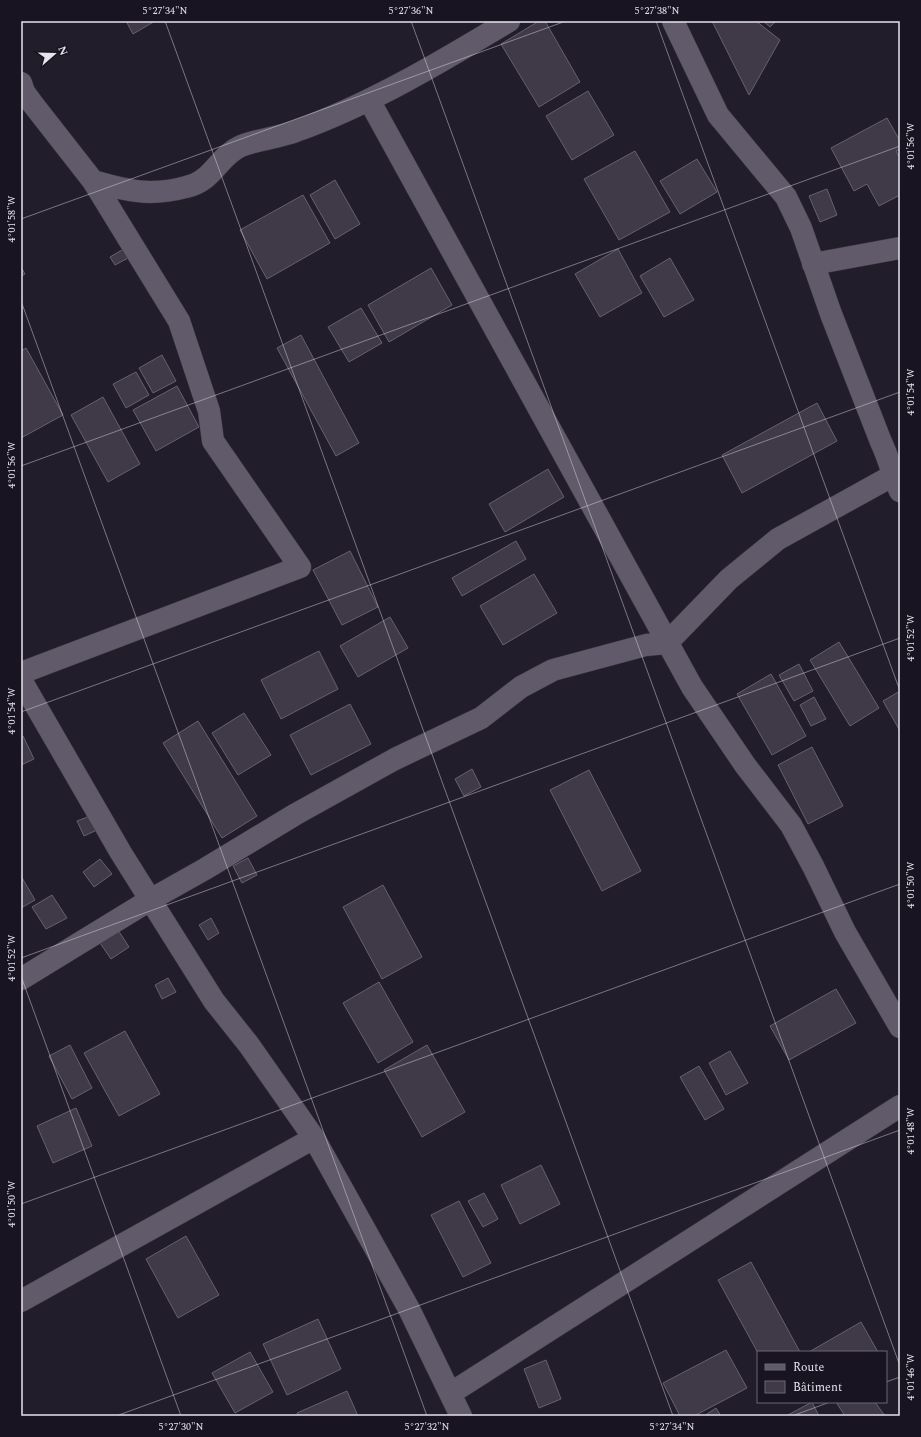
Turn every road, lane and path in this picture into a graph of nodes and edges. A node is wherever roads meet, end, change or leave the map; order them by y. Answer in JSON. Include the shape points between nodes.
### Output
{"nodes":[{"id":1,"x":509,"y":21,"type":"edge"},
{"id":2,"x":674,"y":21,"type":"edge"},
{"id":3,"x":21,"y":83,"type":"edge"},
{"id":4,"x":369,"y":100,"type":"junction"},
{"id":5,"x":93,"y":181,"type":"junction"},
{"id":6,"x":900,"y":248,"type":"edge"},
{"id":7,"x":813,"y":264,"type":"junction"},
{"id":8,"x":896,"y":483,"type":"edge"},
{"id":9,"x":667,"y":643,"type":"junction"},
{"id":10,"x":21,"y":674,"type":"edge"},
{"id":11,"x":21,"y":680,"type":"edge"},
{"id":12,"x":150,"y":900,"type":"junction"},
{"id":13,"x":21,"y":979,"type":"edge"},
{"id":14,"x":900,"y":1027,"type":"edge"},
{"id":15,"x":900,"y":1106,"type":"edge"},
{"id":16,"x":314,"y":1138,"type":"junction"},
{"id":17,"x":21,"y":1301,"type":"edge"},
{"id":18,"x":451,"y":1393,"type":"junction"},
{"id":19,"x":461,"y":1416,"type":"edge"}],
"edges":[{"from":1,"to":4,"type":"street"},
{"from":2,"to":7,"type":"street","via":[[718,115],[786,197],[801,228]]},
{"from":3,"to":5,"type":"street","via":[[32,103]]},
{"from":4,"to":5,"type":"street","via":[[295,132],[239,147],[208,177],[186,187],[150,192]]},
{"from":4,"to":9,"type":"street"},
{"from":5,"to":10,"type":"street","via":[[179,321],[209,411],[213,441],[300,567]]},
{"from":6,"to":7,"type":"street"},
{"from":7,"to":8,"type":"street"},
{"from":8,"to":9,"type":"street","via":[[778,539],[729,579]]},
{"from":9,"to":12,"type":"street","via":[[646,645],[553,670],[521,687],[481,718],[395,759]]},
{"from":9,"to":14,"type":"street","via":[[692,687],[745,765],[791,825],[845,932]]},
{"from":11,"to":12,"type":"street"},
{"from":12,"to":13,"type":"street"},
{"from":12,"to":16,"type":"street","via":[[214,1001],[249,1045]]},
{"from":15,"to":18,"type":"street"},
{"from":16,"to":17,"type":"street"},
{"from":16,"to":18,"type":"street","via":[[409,1309]]},
{"from":18,"to":19,"type":"street"}]}
